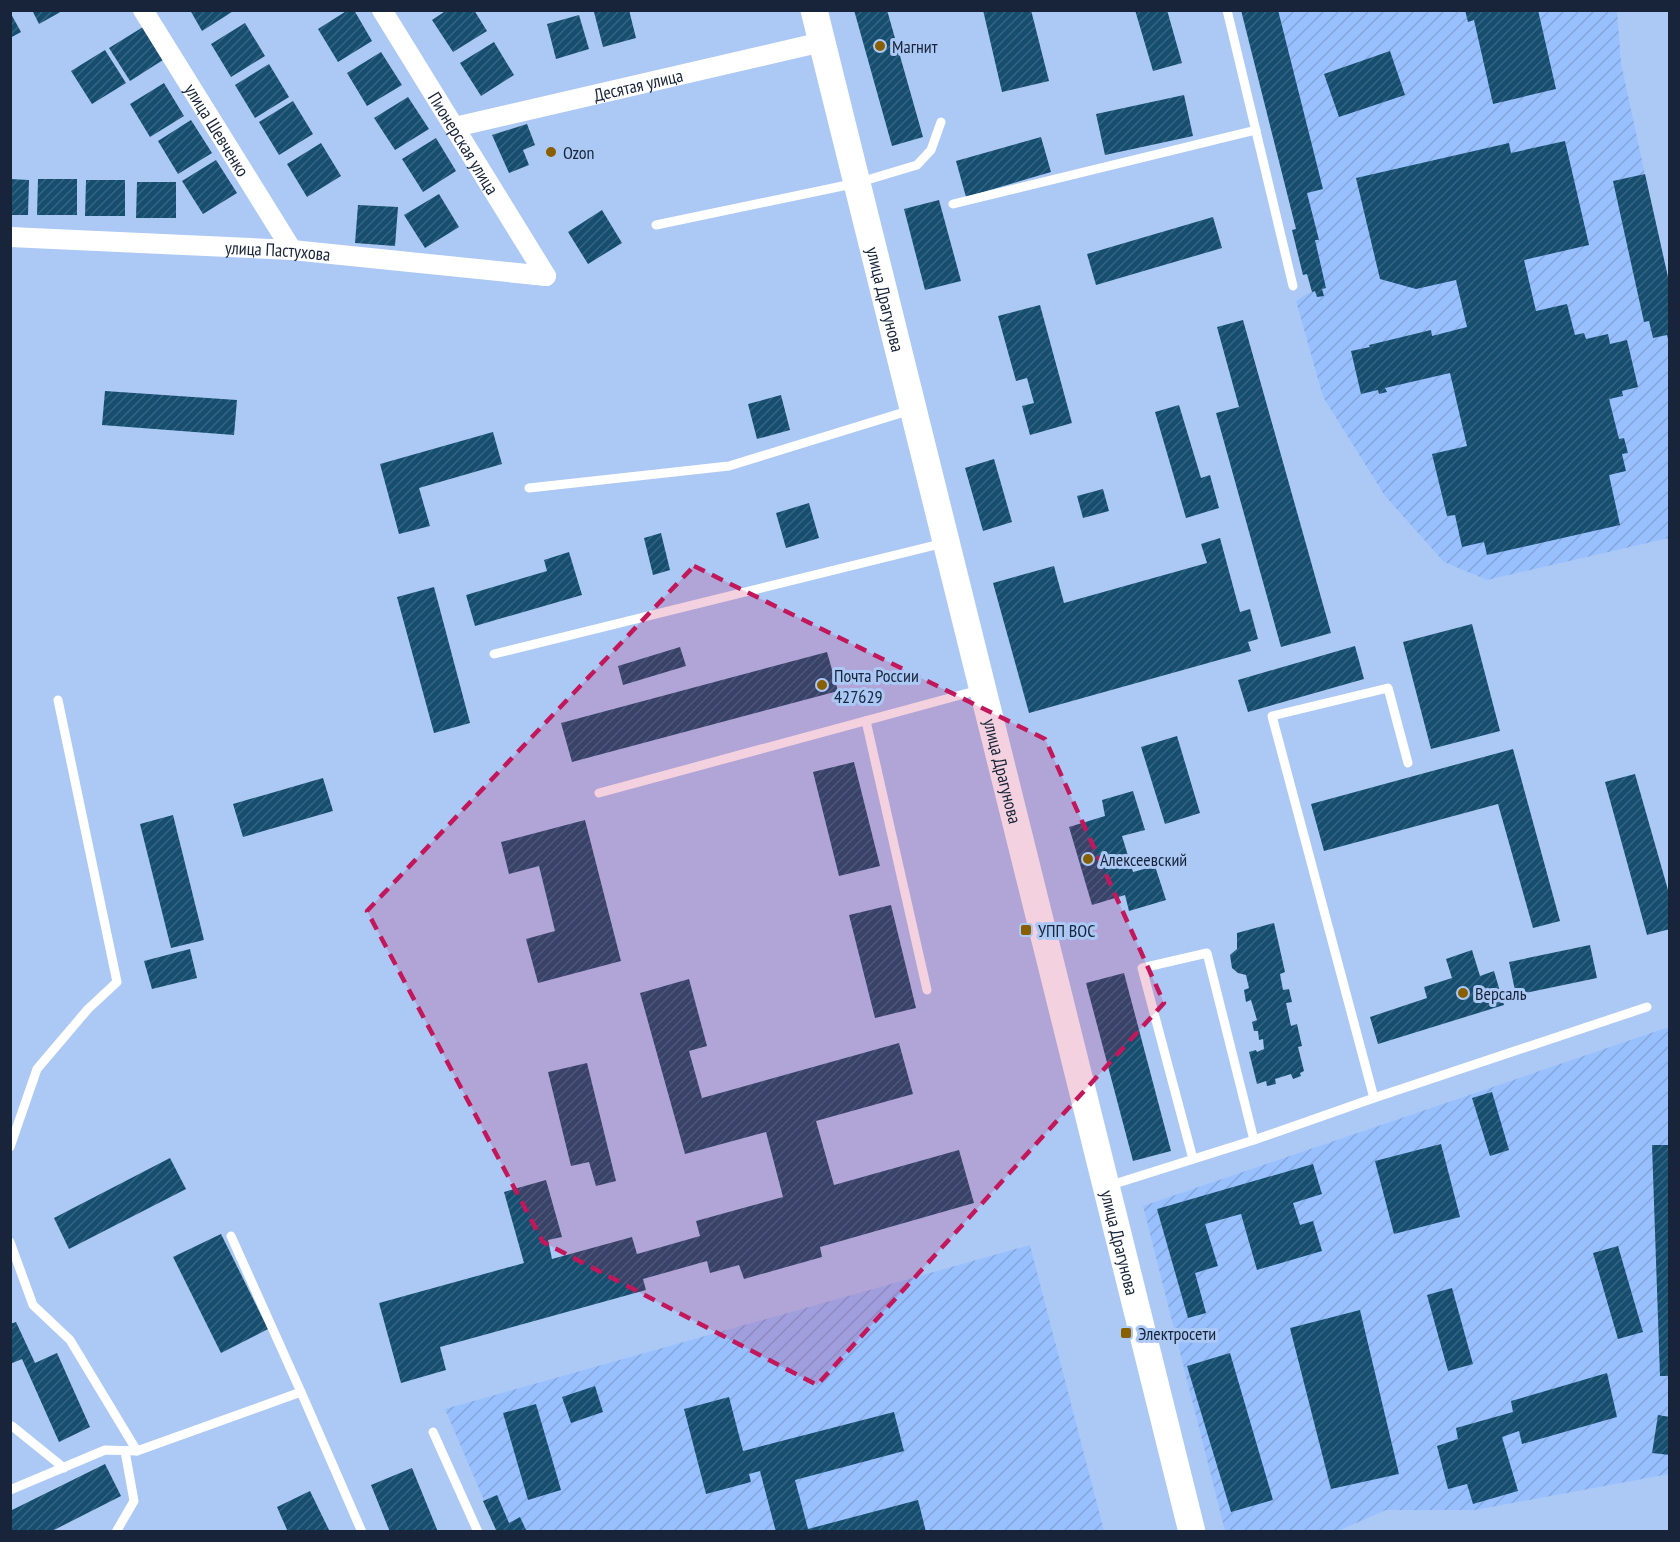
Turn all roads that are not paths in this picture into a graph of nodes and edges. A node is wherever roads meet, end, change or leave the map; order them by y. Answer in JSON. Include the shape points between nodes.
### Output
{"nodes":[{"id":1,"x":143,"y":10,"type":"edge"},
{"id":2,"x":382,"y":10,"type":"edge"},
{"id":3,"x":814,"y":10,"type":"edge"},
{"id":4,"x":1227,"y":10,"type":"edge"},
{"id":5,"x":822,"y":42,"type":"junction"},
{"id":6,"x":941,"y":122,"type":"dead end"},
{"id":7,"x":454,"y":128,"type":"junction"},
{"id":8,"x":1256,"y":130,"type":"junction"},
{"id":9,"x":857,"y":183,"type":"junction"},
{"id":10,"x":953,"y":204,"type":"dead end"},
{"id":11,"x":656,"y":225,"type":"dead end"},
{"id":12,"x":10,"y":237,"type":"edge"},
{"id":13,"x":292,"y":250,"type":"junction"},
{"id":14,"x":546,"y":276,"type":"joint"},
{"id":15,"x":1293,"y":286,"type":"dead end"},
{"id":16,"x":913,"y":409,"type":"junction"},
{"id":17,"x":529,"y":488,"type":"dead end"},
{"id":18,"x":946,"y":542,"type":"junction"},
{"id":19,"x":494,"y":654,"type":"dead end"},
{"id":20,"x":982,"y":689,"type":"junction"},
{"id":21,"x":58,"y":700,"type":"dead end"},
{"id":22,"x":866,"y":721,"type":"junction"},
{"id":23,"x":1408,"y":763,"type":"dead end"},
{"id":24,"x":599,"y":793,"type":"dead end"},
{"id":25,"x":927,"y":990,"type":"dead end"},
{"id":26,"x":1647,"y":1007,"type":"dead end"},
{"id":27,"x":1374,"y":1098,"type":"junction"},
{"id":28,"x":1254,"y":1140,"type":"junction"},
{"id":29,"x":10,"y":1147,"type":"edge"},
{"id":30,"x":1193,"y":1159,"type":"junction"},
{"id":31,"x":1106,"y":1186,"type":"junction"},
{"id":32,"x":231,"y":1236,"type":"dead end"},
{"id":33,"x":10,"y":1242,"type":"edge"},
{"id":34,"x":301,"y":1392,"type":"junction"},
{"id":35,"x":10,"y":1427,"type":"edge"},
{"id":36,"x":433,"y":1432,"type":"dead end"},
{"id":37,"x":125,"y":1450,"type":"junction"},
{"id":38,"x":137,"y":1450,"type":"junction"},
{"id":39,"x":64,"y":1468,"type":"junction"},
{"id":40,"x":10,"y":1490,"type":"edge"},
{"id":41,"x":116,"y":1532,"type":"edge"},
{"id":42,"x":362,"y":1532,"type":"edge"},
{"id":43,"x":478,"y":1532,"type":"edge"},
{"id":44,"x":1192,"y":1532,"type":"edge"}],
"edges":[{"from":1,"to":13,"type":"street","name":"улица Шевченко"},
{"from":2,"to":7,"type":"street","name":"Пионерская улица"},
{"from":3,"to":5,"type":"main road","name":"улица Драгунова"},
{"from":4,"to":8,"type":"lane"},
{"from":5,"to":7,"type":"street","name":"Десятая улица"},
{"from":5,"to":9,"type":"main road","name":"улица Драгунова"},
{"from":6,"to":9,"type":"lane","via":[[931,150],[917,165]]},
{"from":7,"to":14,"type":"street","name":"Пионерская улица"},
{"from":8,"to":10,"type":"lane"},
{"from":8,"to":15,"type":"lane"},
{"from":9,"to":11,"type":"lane"},
{"from":9,"to":16,"type":"main road","name":"улица Драгунова"},
{"from":12,"to":13,"type":"street","name":"улица Пастухова"},
{"from":13,"to":14,"type":"street","name":"улица Пастухова"},
{"from":16,"to":17,"type":"lane","via":[[729,466]]},
{"from":16,"to":18,"type":"main road","name":"улица Драгунова"},
{"from":18,"to":19,"type":"lane"},
{"from":18,"to":20,"type":"main road","name":"улица Драгунова"},
{"from":20,"to":22,"type":"lane"},
{"from":20,"to":31,"type":"main road","name":"улица Драгунова"},
{"from":21,"to":29,"type":"lane","via":[[117,982],[88,1009],[37,1070]]},
{"from":22,"to":24,"type":"lane"},
{"from":22,"to":25,"type":"lane"},
{"from":23,"to":27,"type":"lane","via":[[1388,688],[1272,716]]},
{"from":26,"to":27,"type":"lane"},
{"from":27,"to":28,"type":"lane"},
{"from":28,"to":30,"type":"lane"},
{"from":28,"to":30,"type":"lane","via":[[1207,953],[1142,968]]},
{"from":30,"to":31,"type":"lane"},
{"from":31,"to":44,"type":"main road","name":"улица Драгунова"},
{"from":32,"to":34,"type":"lane"},
{"from":33,"to":38,"type":"lane","via":[[33,1305],[70,1341]]},
{"from":34,"to":38,"type":"lane"},
{"from":34,"to":42,"type":"lane"},
{"from":35,"to":39,"type":"lane"},
{"from":36,"to":43,"type":"lane"},
{"from":37,"to":38,"type":"lane"},
{"from":37,"to":39,"type":"lane","via":[[105,1450]]},
{"from":37,"to":41,"type":"lane","via":[[134,1501]]},
{"from":39,"to":40,"type":"lane"}]}
